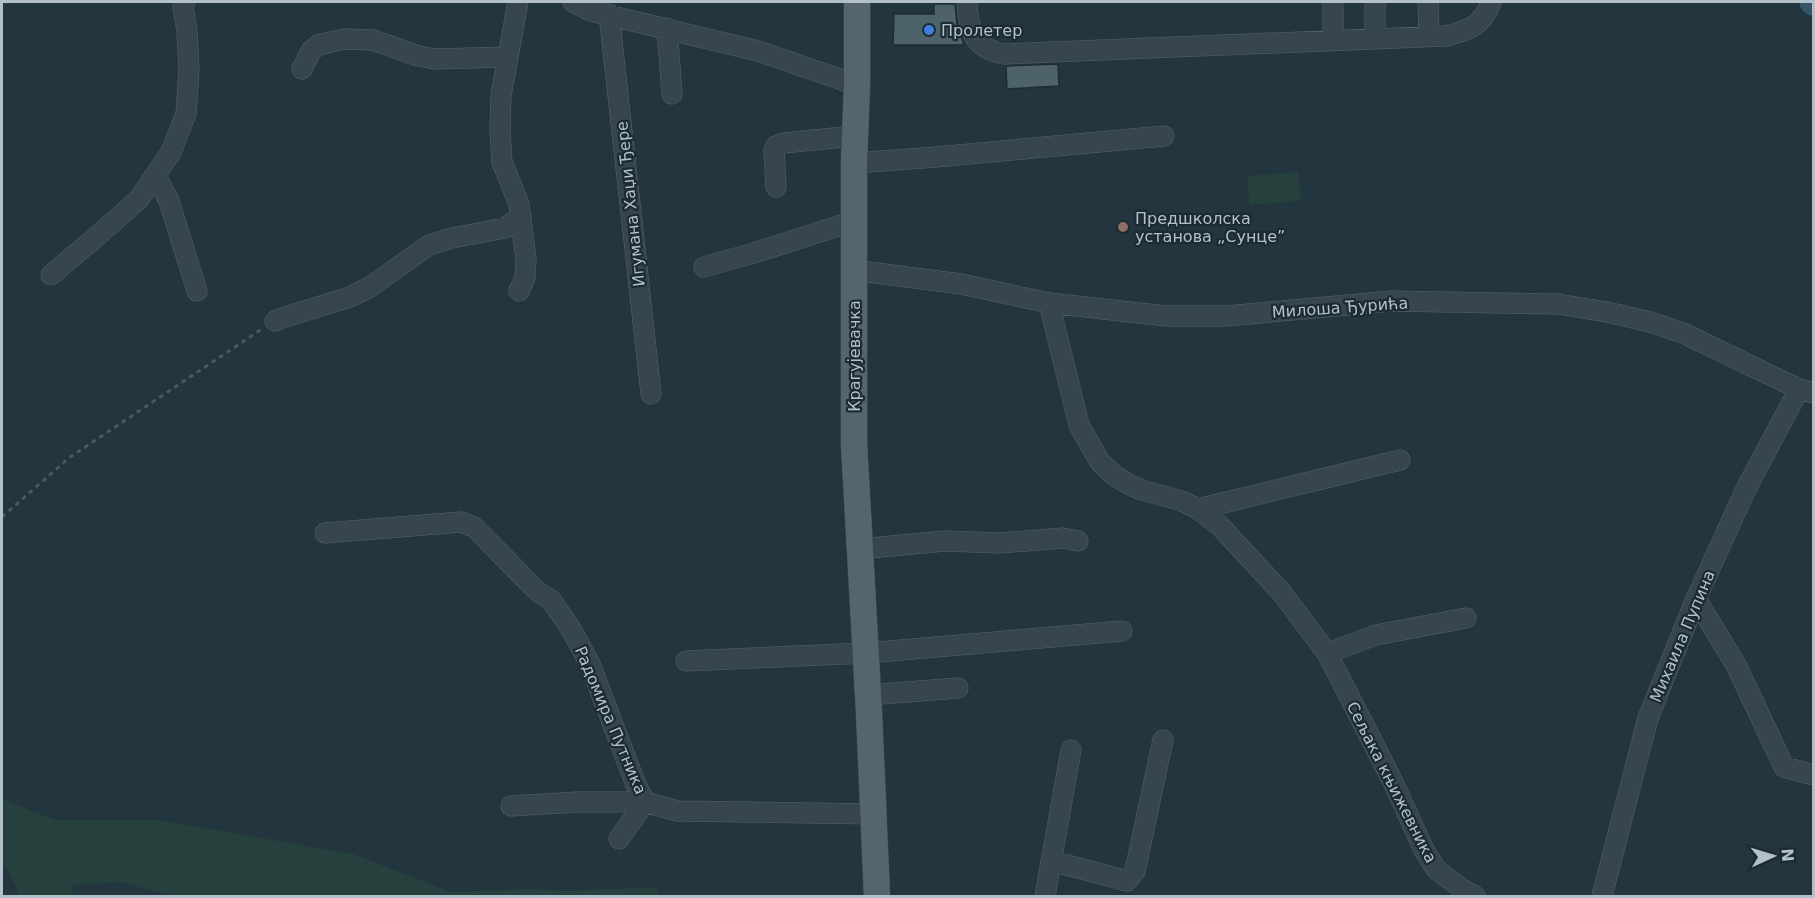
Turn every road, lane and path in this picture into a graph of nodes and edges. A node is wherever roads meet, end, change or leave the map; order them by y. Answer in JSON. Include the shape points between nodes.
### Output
{"nodes":[{"id":1,"x":518,"y":2,"type":"edge"},
{"id":2,"x":573,"y":2,"type":"edge"},
{"id":3,"x":856,"y":2,"type":"edge"},
{"id":4,"x":967,"y":2,"type":"edge"},
{"id":5,"x":1333,"y":2,"type":"edge"},
{"id":6,"x":1375,"y":2,"type":"edge"},
{"id":7,"x":1428,"y":2,"type":"edge"},
{"id":8,"x":1491,"y":2,"type":"edge"},
{"id":9,"x":179,"y":3,"type":"edge"},
{"id":10,"x":609,"y":15,"type":"junction"},
{"id":11,"x":667,"y":28,"type":"junction"},
{"id":12,"x":1429,"y":36,"type":"junction"},
{"id":13,"x":1375,"y":39,"type":"junction"},
{"id":14,"x":1333,"y":40,"type":"junction"},
{"id":15,"x":507,"y":57,"type":"junction"},
{"id":16,"x":302,"y":69,"type":"dead end"},
{"id":17,"x":857,"y":85,"type":"junction"},
{"id":18,"x":672,"y":94,"type":"dead end"},
{"id":19,"x":855,"y":136,"type":"junction"},
{"id":20,"x":1164,"y":136,"type":"dead end"},
{"id":21,"x":854,"y":163,"type":"junction"},
{"id":22,"x":156,"y":176,"type":"junction"},
{"id":23,"x":776,"y":187,"type":"dead end"},
{"id":24,"x":521,"y":216,"type":"junction"},
{"id":25,"x":854,"y":221,"type":"junction"},
{"id":26,"x":704,"y":267,"type":"dead end"},
{"id":27,"x":854,"y":270,"type":"junction"},
{"id":28,"x":51,"y":275,"type":"dead end"},
{"id":29,"x":197,"y":291,"type":"dead end"},
{"id":30,"x":519,"y":291,"type":"dead end"},
{"id":31,"x":1049,"y":303,"type":"junction"},
{"id":32,"x":275,"y":321,"type":"joint"},
{"id":33,"x":1806,"y":391,"type":"edge"},
{"id":34,"x":651,"y":394,"type":"dead end"},
{"id":35,"x":1400,"y":460,"type":"dead end"},
{"id":36,"x":1198,"y":509,"type":"junction"},
{"id":37,"x":2,"y":517,"type":"edge"},
{"id":38,"x":325,"y":533,"type":"dead end"},
{"id":39,"x":1078,"y":541,"type":"dead end"},
{"id":40,"x":860,"y":549,"type":"junction"},
{"id":41,"x":1696,"y":599,"type":"junction"},
{"id":42,"x":1466,"y":618,"type":"dead end"},
{"id":43,"x":1122,"y":631,"type":"dead end"},
{"id":44,"x":866,"y":653,"type":"junction"},
{"id":45,"x":1327,"y":653,"type":"junction"},
{"id":46,"x":686,"y":660,"type":"dead end"},
{"id":47,"x":958,"y":688,"type":"dead end"},
{"id":48,"x":868,"y":695,"type":"junction"},
{"id":49,"x":1163,"y":740,"type":"dead end"},
{"id":50,"x":1071,"y":750,"type":"dead end"},
{"id":51,"x":1814,"y":776,"type":"edge"},
{"id":52,"x":645,"y":802,"type":"junction"},
{"id":53,"x":511,"y":806,"type":"dead end"},
{"id":54,"x":874,"y":814,"type":"junction"},
{"id":55,"x":619,"y":839,"type":"dead end"},
{"id":56,"x":1052,"y":861,"type":"junction"},
{"id":57,"x":877,"y":897,"type":"edge"},
{"id":58,"x":1045,"y":897,"type":"edge"},
{"id":59,"x":1475,"y":897,"type":"edge"},
{"id":60,"x":1602,"y":897,"type":"edge"}],
"edges":[{"from":1,"to":15,"type":"street"},
{"from":2,"to":10,"type":"street"},
{"from":3,"to":17,"type":"main road","name":"Крагујевачка"},
{"from":4,"to":14,"type":"street","via":[[968,20],[977,41],[1004,54]]},
{"from":5,"to":14,"type":"street"},
{"from":6,"to":13,"type":"street"},
{"from":7,"to":12,"type":"street"},
{"from":8,"to":12,"type":"street","via":[[1474,27],[1446,36]]},
{"from":9,"to":22,"type":"street","via":[[187,31],[186,114],[171,152]]},
{"from":10,"to":11,"type":"street"},
{"from":10,"to":34,"type":"street","name":"Игумана Хаџи Ђере"},
{"from":11,"to":17,"type":"street","via":[[758,51]]},
{"from":11,"to":18,"type":"street"},
{"from":12,"to":13,"type":"street"},
{"from":13,"to":14,"type":"street"},
{"from":15,"to":16,"type":"street","via":[[435,59],[373,40],[344,39],[318,45]]},
{"from":15,"to":24,"type":"street","via":[[501,95],[501,162]]},
{"from":17,"to":19,"type":"main road","name":"Крагујевачка"},
{"from":19,"to":21,"type":"main road","name":"Крагујевачка"},
{"from":19,"to":23,"type":"street","via":[[776,146]]},
{"from":20,"to":21,"type":"street"},
{"from":21,"to":25,"type":"main road","name":"Крагујевачка"},
{"from":22,"to":28,"type":"street","via":[[139,199]]},
{"from":22,"to":29,"type":"street","via":[[169,201]]},
{"from":24,"to":30,"type":"street","via":[[526,260]]},
{"from":24,"to":32,"type":"street","via":[[505,228],[429,245],[350,297]]},
{"from":25,"to":26,"type":"street"},
{"from":25,"to":27,"type":"main road","name":"Крагујевачка"},
{"from":27,"to":31,"type":"street","name":"Милоша Ђурића","via":[[961,284]]},
{"from":27,"to":40,"type":"main road","name":"Крагујевачка","via":[[854,443]]},
{"from":31,"to":33,"type":"street","name":"Милоша Ђурића","via":[[1166,316],[1226,316],[1392,301],[1558,304],[1607,312],[1683,333]]},
{"from":31,"to":36,"type":"street","name":"Сељака књижевника","via":[[1079,425],[1100,462],[1130,485]]},
{"from":32,"to":37,"type":"path","via":[[70,457]]},
{"from":33,"to":41,"type":"street","name":"Михаила Пупина","via":[[1746,489]]},
{"from":35,"to":36,"type":"street"},
{"from":36,"to":45,"type":"street","name":"Сељака књижевника","via":[[1221,527],[1282,593]]},
{"from":38,"to":52,"type":"street","name":"Радомира Путника","via":[[461,522],[474,527],[550,600],[571,629],[590,664]]},
{"from":39,"to":40,"type":"street","via":[[945,541]]},
{"from":40,"to":44,"type":"main road","name":"Крагујевачка"},
{"from":41,"to":51,"type":"street","via":[[1736,665],[1784,767]]},
{"from":41,"to":60,"type":"street","name":"Михаила Пупина","via":[[1648,718]]},
{"from":42,"to":45,"type":"street","via":[[1376,635]]},
{"from":43,"to":44,"type":"street"},
{"from":44,"to":46,"type":"street"},
{"from":44,"to":48,"type":"main road","name":"Крагујевачка"},
{"from":45,"to":59,"type":"street","name":"Сељака књижевника","via":[[1424,850],[1436,869]]},
{"from":47,"to":48,"type":"street"},
{"from":48,"to":54,"type":"main road","name":"Крагујевачка"},
{"from":49,"to":56,"type":"street","via":[[1135,871],[1127,880]]},
{"from":50,"to":56,"type":"street"},
{"from":52,"to":53,"type":"street"},
{"from":52,"to":54,"type":"street","name":"Радомира Путника","via":[[678,811]]},
{"from":52,"to":55,"type":"street"},
{"from":54,"to":57,"type":"main road","name":"Крагујевачка"},
{"from":56,"to":58,"type":"street"}]}
